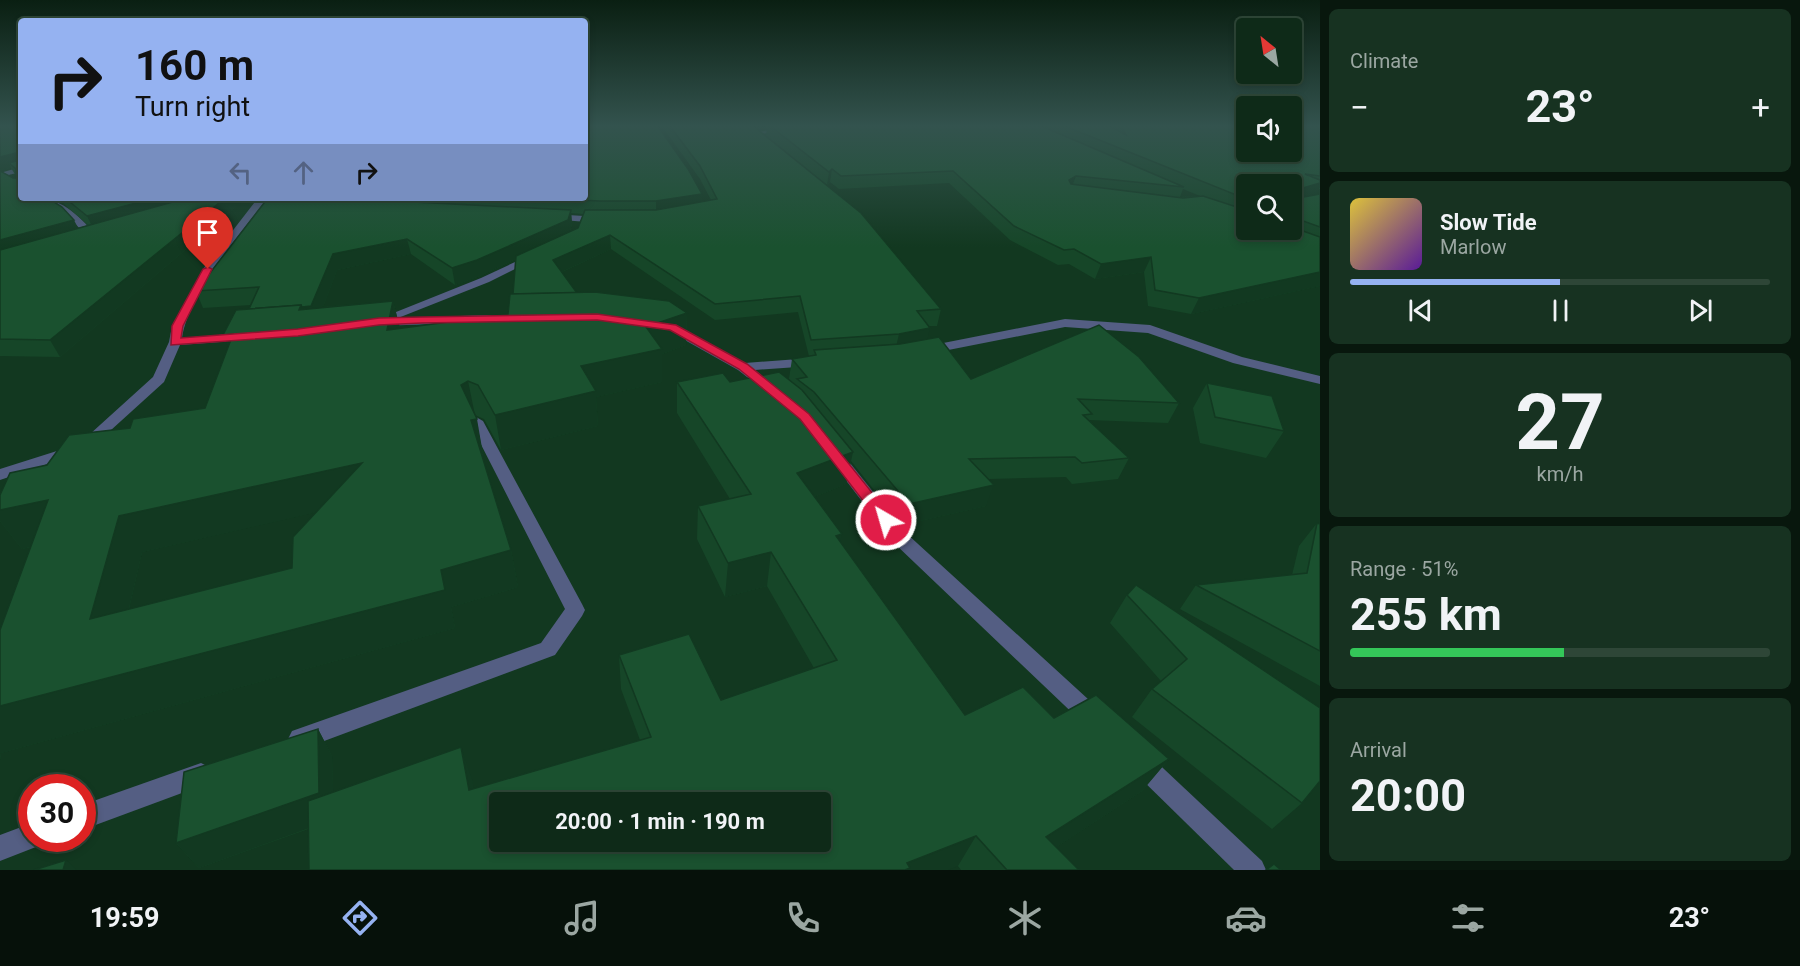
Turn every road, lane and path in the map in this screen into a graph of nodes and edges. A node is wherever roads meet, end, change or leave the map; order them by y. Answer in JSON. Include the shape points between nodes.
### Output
{"nodes":[{"id":1,"x":18,"y":170,"type":"edge"},
{"id":2,"x":2,"y":174,"type":"edge"},
{"id":3,"x":12,"y":180,"type":"edge"},
{"id":4,"x":47,"y":201,"type":"edge"},
{"id":5,"x":264,"y":202,"type":"edge"},
{"id":6,"x":546,"y":216,"type":"edge"},
{"id":7,"x":610,"y":222,"type":"edge"},
{"id":8,"x":103,"y":234,"type":"edge"},
{"id":9,"x":545,"y":252,"type":"edge"},
{"id":10,"x":504,"y":319,"type":"edge"},
{"id":11,"x":651,"y":324,"type":"edge"},
{"id":12,"x":254,"y":336,"type":"edge"},
{"id":13,"x":175,"y":342,"type":"junction"},
{"id":14,"x":918,"y":352,"type":"edge"},
{"id":15,"x":825,"y":361,"type":"edge"},
{"id":16,"x":743,"y":367,"type":"junction"},
{"id":17,"x":1320,"y":380,"type":"edge"},
{"id":18,"x":787,"y":402,"type":"edge"},
{"id":19,"x":476,"y":421,"type":"edge"},
{"id":20,"x":826,"y":444,"type":"edge"},
{"id":21,"x":0,"y":475,"type":"edge"},
{"id":22,"x":1108,"y":732,"type":"edge"},
{"id":23,"x":282,"y":746,"type":"edge"},
{"id":24,"x":1125,"y":748,"type":"edge"},
{"id":25,"x":216,"y":770,"type":"edge"},
{"id":26,"x":96,"y":813,"type":"edge"},
{"id":27,"x":18,"y":841,"type":"edge"},
{"id":28,"x":0,"y":848,"type":"edge"},
{"id":29,"x":1253,"y":870,"type":"edge"}],
"edges":[{"from":1,"to":2,"type":"street"},
{"from":2,"to":3,"type":"street"},
{"from":4,"to":8,"type":"street","via":[[74,218],[87,238]]},
{"from":5,"to":13,"type":"street","via":[[208,269],[178,326]]},
{"from":6,"to":7,"type":"street","via":[[579,223]]},
{"from":9,"to":10,"type":"street","via":[[485,280],[373,322]]},
{"from":11,"to":16,"type":"street","via":[[672,327]]},
{"from":12,"to":13,"type":"street"},
{"from":13,"to":21,"type":"street","via":[[159,379],[84,447]]},
{"from":14,"to":17,"type":"street","via":[[1065,322],[1150,330],[1238,360]]},
{"from":15,"to":16,"type":"street"},
{"from":16,"to":18,"type":"street"},
{"from":19,"to":23,"type":"street","via":[[575,610],[549,649]]},
{"from":20,"to":22,"type":"street","via":[[900,538]]},
{"from":24,"to":29,"type":"street"},
{"from":25,"to":26,"type":"street"},
{"from":27,"to":28,"type":"street"}]}
